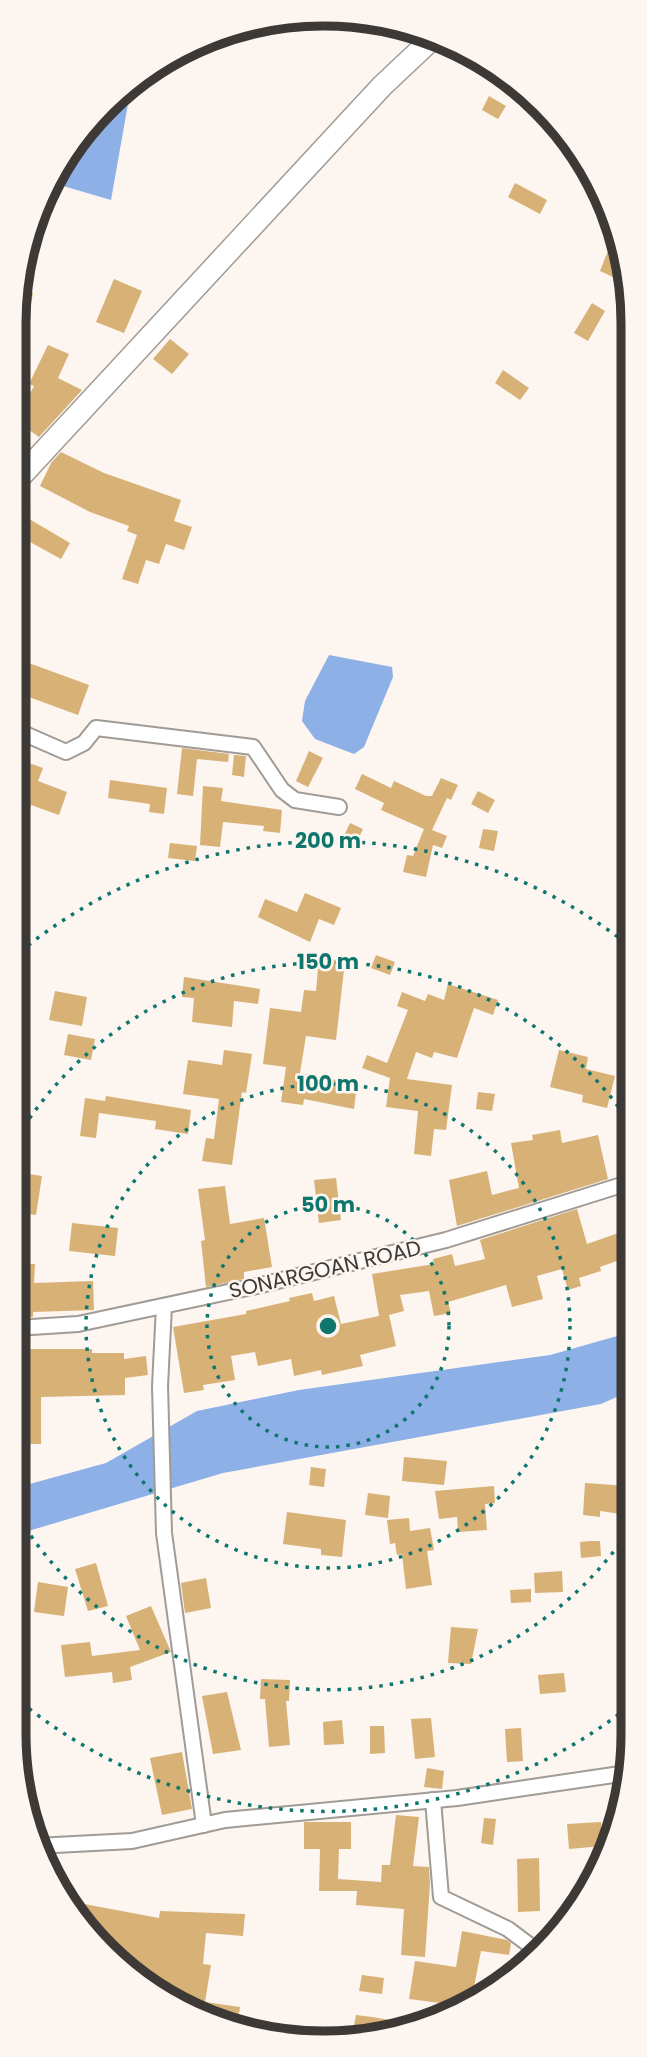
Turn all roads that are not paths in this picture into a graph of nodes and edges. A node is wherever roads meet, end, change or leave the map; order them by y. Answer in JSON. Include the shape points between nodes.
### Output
{"nodes":[{"id":1,"x":426,"y":45,"type":"edge"},
{"id":2,"x":26,"y":470,"type":"edge"},
{"id":3,"x":26,"y":734,"type":"edge"},
{"id":4,"x":339,"y":807,"type":"dead end"},
{"id":5,"x":621,"y":1185,"type":"edge"},
{"id":6,"x":164,"y":1306,"type":"junction"},
{"id":7,"x":26,"y":1327,"type":"edge"},
{"id":8,"x":618,"y":1774,"type":"edge"},
{"id":9,"x":433,"y":1800,"type":"junction"},
{"id":10,"x":204,"y":1825,"type":"junction"},
{"id":11,"x":48,"y":1845,"type":"edge"},
{"id":12,"x":531,"y":1946,"type":"edge"}],
"edges":[{"from":1,"to":2,"type":"main road","via":[[382,86]]},
{"from":3,"to":4,"type":"street","via":[[66,752],[84,743],[96,728],[253,747],[282,790],[295,800]]},
{"from":5,"to":6,"type":"street","name":"SONARGOAN ROAD","via":[[446,1240]]},
{"from":6,"to":7,"type":"street","name":"SONARGOAN ROAD","via":[[78,1324]]},
{"from":6,"to":10,"type":"street","via":[[160,1386],[164,1533]]},
{"from":8,"to":9,"type":"street"},
{"from":9,"to":10,"type":"street"},
{"from":9,"to":12,"type":"street","via":[[440,1897],[508,1929]]},
{"from":10,"to":11,"type":"street","via":[[132,1840]]}]}
